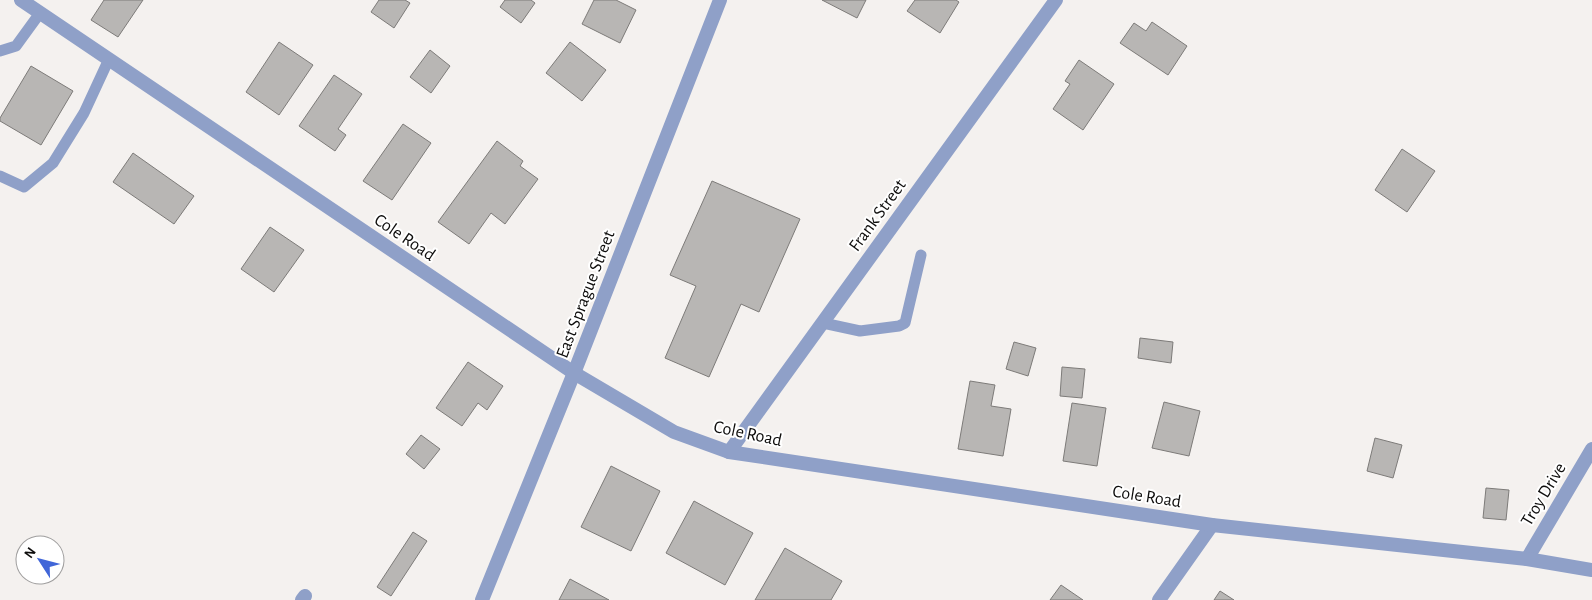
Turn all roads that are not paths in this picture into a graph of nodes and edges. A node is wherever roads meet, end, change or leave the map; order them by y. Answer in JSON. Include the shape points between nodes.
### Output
{"nodes":[{"id":1,"x":21,"y":0,"type":"edge"},
{"id":2,"x":720,"y":0,"type":"edge"},
{"id":3,"x":1056,"y":0,"type":"edge"},
{"id":4,"x":40,"y":13,"type":"junction"},
{"id":5,"x":0,"y":51,"type":"edge"},
{"id":6,"x":109,"y":59,"type":"junction"},
{"id":7,"x":0,"y":176,"type":"edge"},
{"id":8,"x":921,"y":256,"type":"dead end"},
{"id":9,"x":823,"y":323,"type":"junction"},
{"id":10,"x":574,"y":373,"type":"junction"},
{"id":11,"x":1592,"y":449,"type":"edge"},
{"id":12,"x":730,"y":452,"type":"junction"},
{"id":13,"x":1212,"y":525,"type":"junction"},
{"id":14,"x":1526,"y":559,"type":"junction"},
{"id":15,"x":1592,"y":570,"type":"edge"},
{"id":16,"x":482,"y":600,"type":"edge"},
{"id":17,"x":1159,"y":600,"type":"edge"}],
"edges":[{"from":1,"to":4,"type":"street","name":"Cole Road"},
{"from":2,"to":10,"type":"street","name":"East Sprague Street"},
{"from":3,"to":9,"type":"street","name":"Frank Street"},
{"from":4,"to":5,"type":"lane","via":[[16,46]]},
{"from":4,"to":6,"type":"street","name":"Cole Road"},
{"from":6,"to":7,"type":"lane","via":[[84,112],[53,163],[24,187]]},
{"from":6,"to":10,"type":"street","name":"Cole Road"},
{"from":8,"to":9,"type":"lane","via":[[906,323],[860,331]]},
{"from":9,"to":12,"type":"street","name":"Frank Street"},
{"from":10,"to":12,"type":"street","name":"Cole Road","via":[[674,432]]},
{"from":10,"to":16,"type":"street","name":"East Sprague Street"},
{"from":11,"to":14,"type":"street","name":"Troy Drive"},
{"from":12,"to":13,"type":"street","name":"Cole Road"},
{"from":13,"to":14,"type":"street","name":"Cole Road"},
{"from":13,"to":17,"type":"street"},
{"from":14,"to":15,"type":"street","name":"Cole Road"}]}
